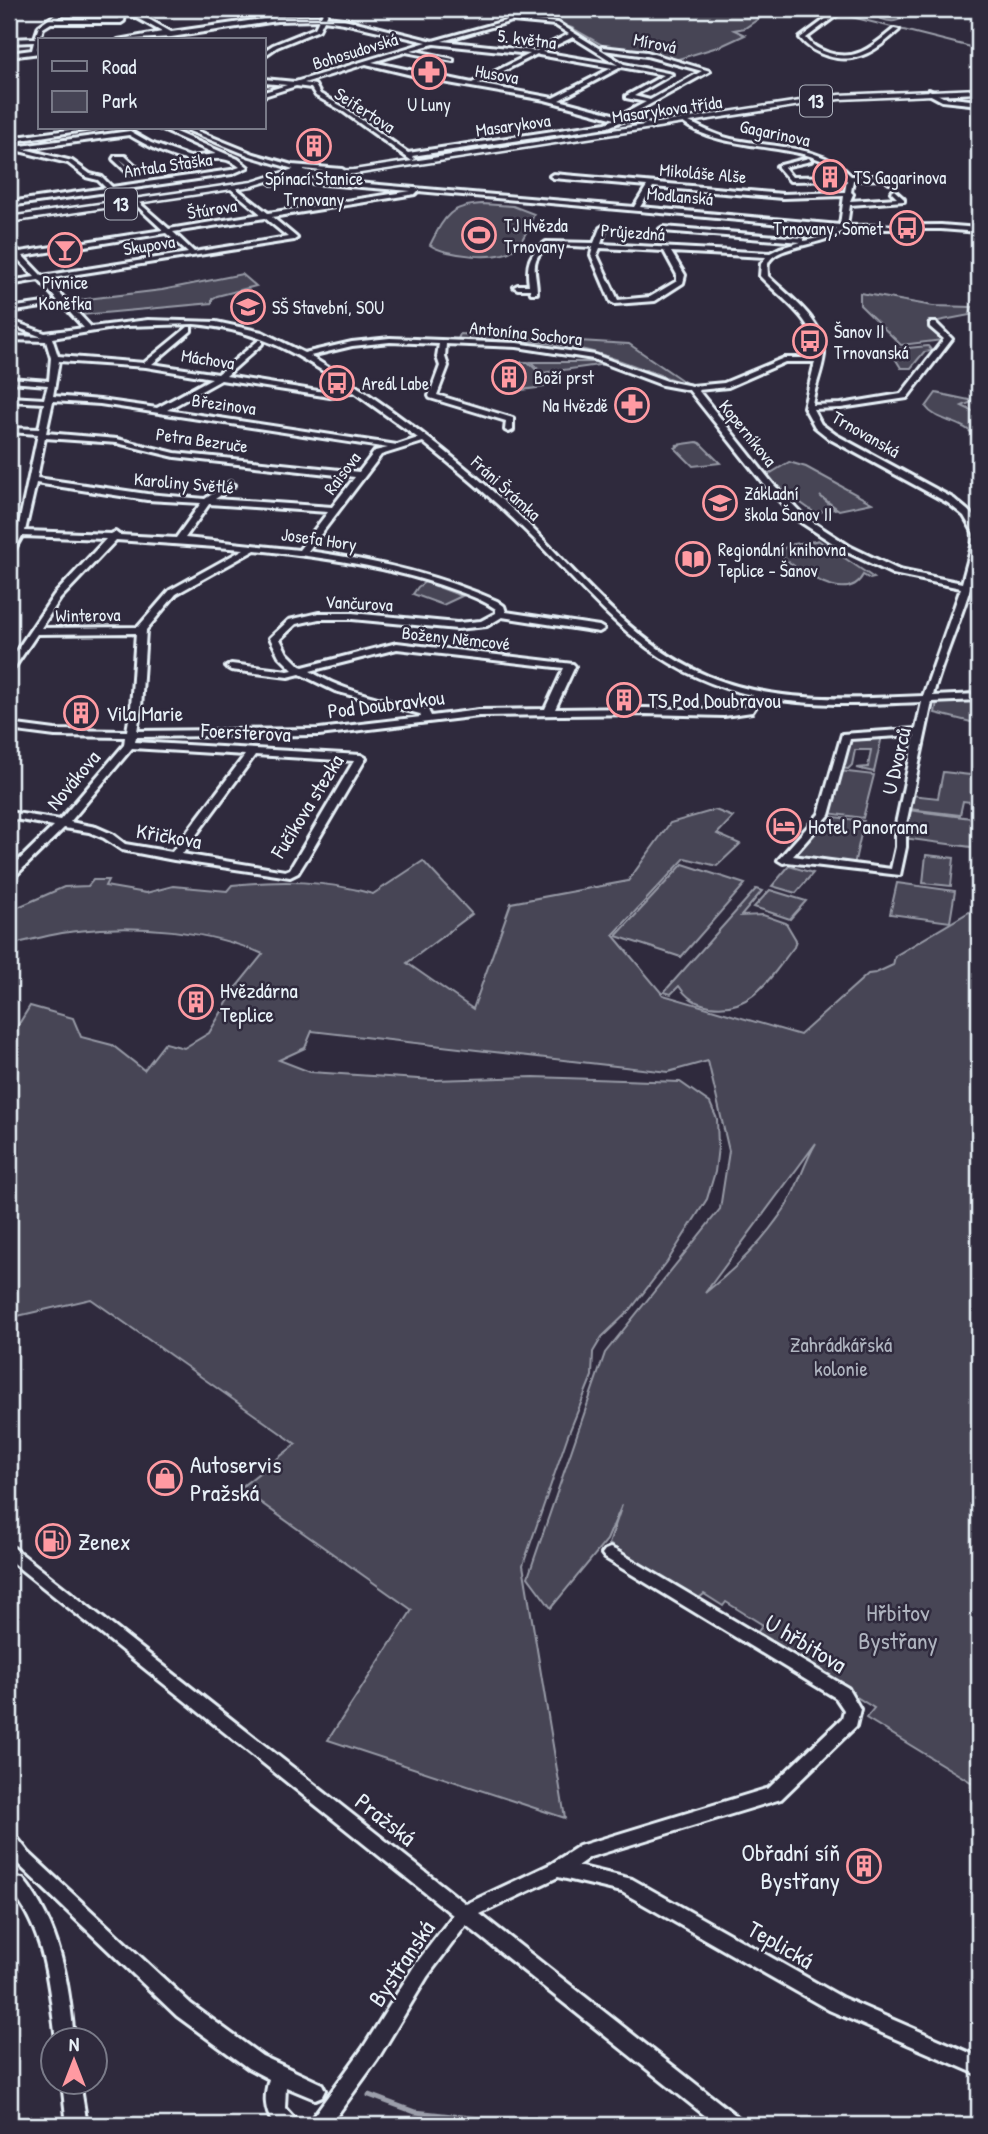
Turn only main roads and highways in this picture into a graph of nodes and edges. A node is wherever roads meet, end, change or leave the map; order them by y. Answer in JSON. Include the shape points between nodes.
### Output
{"nodes":[{"id":1,"x":979,"y":90,"type":"edge"},
{"id":2,"x":302,"y":174,"type":"junction"},
{"id":3,"x":233,"y":188,"type":"junction"},
{"id":4,"x":9,"y":220,"type":"edge"}],
"edges":[{"from":1,"to":2,"type":"main road","name":"Masarykova třída","number":"13","via":[[845,97],[391,165]]},
{"from":2,"to":3,"type":"main road","name":"Masarykova třída","number":"13"},
{"from":2,"to":3,"type":"main road","name":"Masarykova třída","number":"13","via":[[285,173]]},
{"from":3,"to":4,"type":"main road","name":"Masarykova třída","number":"13"}]}
